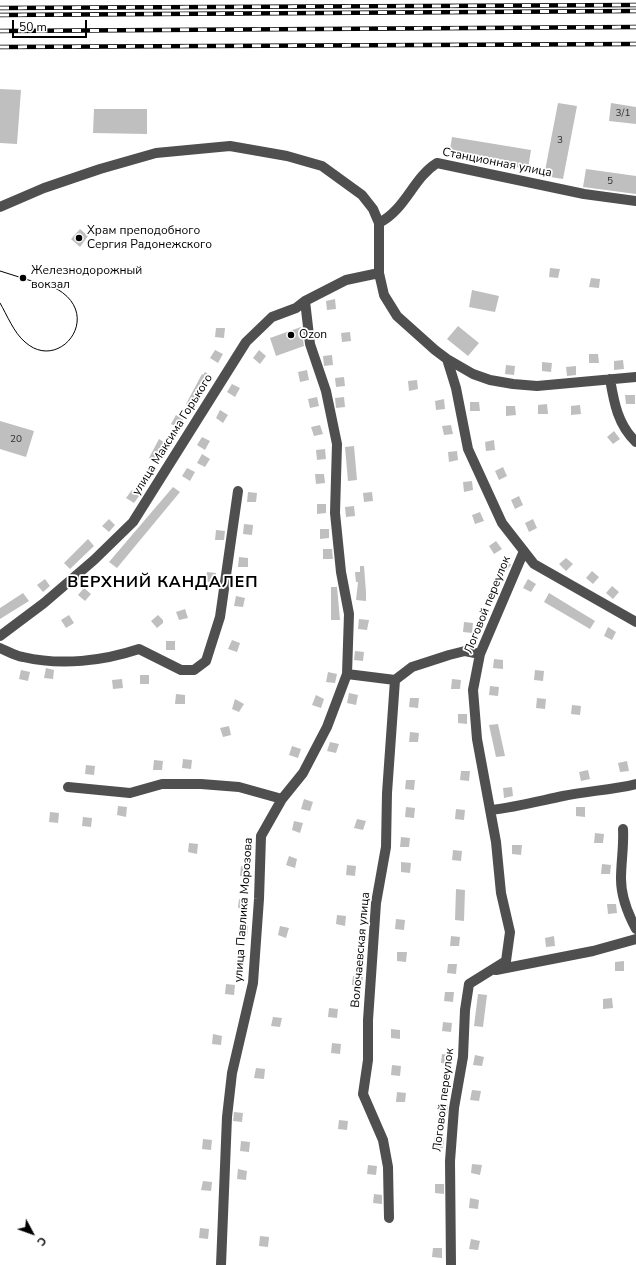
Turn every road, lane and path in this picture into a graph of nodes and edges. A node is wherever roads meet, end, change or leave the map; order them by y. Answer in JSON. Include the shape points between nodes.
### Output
{"nodes":[{"id":1,"x":636,"y":201,"type":"edge"},
{"id":2,"x":0,"y":207,"type":"edge"},
{"id":3,"x":379,"y":223,"type":"junction"},
{"id":4,"x":379,"y":273,"type":"junction"},
{"id":5,"x":305,"y":301,"type":"junction"},
{"id":6,"x":447,"y":359,"type":"junction"},
{"id":7,"x":636,"y":377,"type":"edge"},
{"id":8,"x":610,"y":379,"type":"junction"},
{"id":9,"x":636,"y":442,"type":"edge"},
{"id":10,"x":238,"y":491,"type":"dead end"},
{"id":11,"x":524,"y":551,"type":"junction"},
{"id":12,"x":636,"y":622,"type":"edge"},
{"id":13,"x":0,"y":636,"type":"edge"},
{"id":14,"x":0,"y":648,"type":"edge"},
{"id":15,"x":480,"y":654,"type":"junction"},
{"id":16,"x":347,"y":674,"type":"junction"},
{"id":17,"x":394,"y":680,"type":"junction"},
{"id":18,"x":636,"y":784,"type":"edge"},
{"id":19,"x":68,"y":787,"type":"dead end"},
{"id":20,"x":282,"y":799,"type":"junction"},
{"id":21,"x":491,"y":810,"type":"junction"},
{"id":22,"x":623,"y":829,"type":"dead end"},
{"id":23,"x":636,"y":929,"type":"edge"},
{"id":24,"x":636,"y":939,"type":"edge"},
{"id":25,"x":488,"y":972,"type":"junction"},
{"id":26,"x":389,"y":1218,"type":"dead end"},
{"id":27,"x":221,"y":1265,"type":"edge"},
{"id":28,"x":451,"y":1265,"type":"edge"}],
"edges":[{"from":1,"to":3,"type":"street","name":"Станционная улица","via":[[584,194],[437,163],[427,169],[400,208]]},
{"from":2,"to":3,"type":"street","via":[[44,188],[156,153],[230,146],[280,154],[322,166],[362,195],[373,209]]},
{"from":3,"to":4,"type":"street"},
{"from":4,"to":5,"type":"street","name":"улица Максима Горького","via":[[346,280]]},
{"from":4,"to":6,"type":"street","via":[[384,295],[397,316]]},
{"from":5,"to":13,"type":"street","name":"улица Максима Горького","via":[[296,308],[272,317],[246,342],[133,522],[83,570]]},
{"from":5,"to":16,"type":"street","name":"улица Павлика Морозова","via":[[310,344],[326,392],[337,444],[334,513],[349,614]]},
{"from":6,"to":8,"type":"street","via":[[473,374],[513,384],[537,386]]},
{"from":6,"to":11,"type":"street","via":[[456,388],[468,450],[502,522]]},
{"from":7,"to":8,"type":"street"},
{"from":8,"to":9,"type":"street","via":[[615,410],[627,434]]},
{"from":10,"to":14,"type":"street","via":[[220,617],[206,661],[194,670],[181,670],[139,649],[117,656],[53,661],[22,657]]},
{"from":11,"to":12,"type":"street","via":[[534,564]]},
{"from":11,"to":15,"type":"street","name":"Логовой переулок"},
{"from":15,"to":17,"type":"street","via":[[465,651],[449,655],[412,667]]},
{"from":15,"to":21,"type":"street","name":"Логовой переулок","via":[[473,690],[477,739]]},
{"from":16,"to":17,"type":"street"},
{"from":16,"to":20,"type":"street","name":"улица Павлика Морозова","via":[[327,727],[303,773]]},
{"from":17,"to":26,"type":"street","name":"Волочаевская улица","via":[[386,793],[386,847],[376,910],[368,1020],[368,1060],[363,1094],[383,1140],[388,1167]]},
{"from":18,"to":21,"type":"street","via":[[564,796],[525,806]]},
{"from":19,"to":20,"type":"street","via":[[130,792],[162,784],[200,784],[239,787]]},
{"from":20,"to":27,"type":"street","name":"улица Павлика Морозова","via":[[261,836],[253,983],[232,1073],[227,1117]]},
{"from":21,"to":25,"type":"street","name":"Логовой переулок","via":[[501,893],[510,932],[506,961]]},
{"from":22,"to":23,"type":"street","via":[[621,880],[628,913]]},
{"from":24,"to":25,"type":"street","name":"Логовой переулок","via":[[593,951]]},
{"from":25,"to":28,"type":"street","name":"Логовой переулок","via":[[469,984],[465,1010],[463,1057],[454,1108],[450,1161]]}]}
